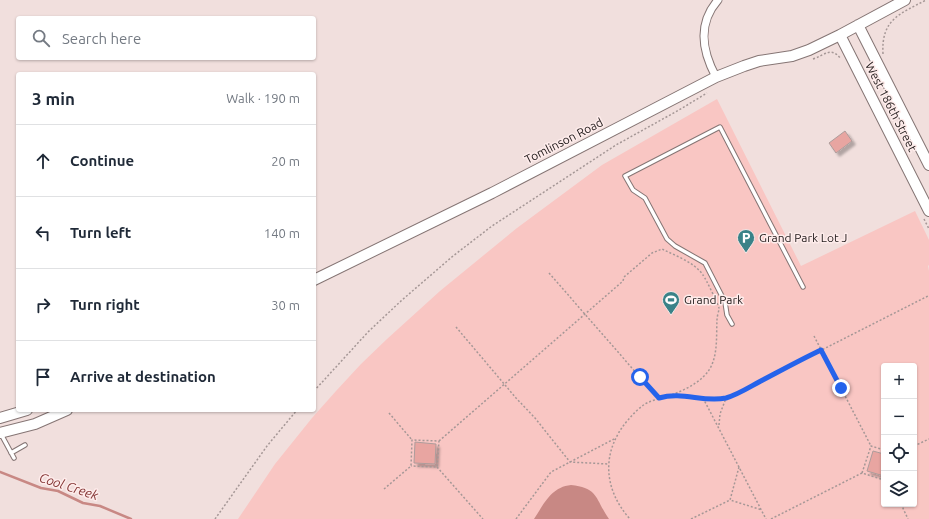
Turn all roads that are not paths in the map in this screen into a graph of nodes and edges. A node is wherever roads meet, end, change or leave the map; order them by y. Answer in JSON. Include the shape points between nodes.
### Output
{"nodes":[{"id":1,"x":718,"y":0,"type":"edge"},
{"id":2,"x":905,"y":0,"type":"edge"},
{"id":3,"x":858,"y":25,"type":"junction"},
{"id":4,"x":836,"y":38,"type":"junction"},
{"id":5,"x":716,"y":77,"type":"junction"},
{"id":6,"x":929,"y":165,"type":"edge"},
{"id":7,"x":929,"y":211,"type":"edge"},
{"id":8,"x":316,"y":279,"type":"edge"},
{"id":9,"x":803,"y":287,"type":"dead end"},
{"id":10,"x":732,"y":324,"type":"dead end"},
{"id":11,"x":20,"y":412,"type":"edge"},
{"id":12,"x":62,"y":412,"type":"edge"},
{"id":13,"x":0,"y":418,"type":"edge"},
{"id":14,"x":0,"y":433,"type":"edge"},
{"id":15,"x":25,"y":445,"type":"dead end"},
{"id":16,"x":11,"y":452,"type":"junction"},
{"id":17,"x":14,"y":458,"type":"dead end"}],
"edges":[{"from":1,"to":5,"type":"street","via":[[704,27],[706,57]]},
{"from":2,"to":3,"type":"street","name":"Tomlinson Road"},
{"from":3,"to":4,"type":"street","name":"Tomlinson Road"},
{"from":3,"to":6,"type":"street","name":"West 186th Street"},
{"from":4,"to":5,"type":"street","name":"Tomlinson Road","via":[[796,55],[759,61]]},
{"from":4,"to":7,"type":"street","name":"West 186th Street"},
{"from":5,"to":8,"type":"street","name":"Tomlinson Road","via":[[498,190]]},
{"from":9,"to":10,"type":"lane","via":[[720,127],[625,176],[633,190],[645,198],[667,239],[705,263],[725,302],[727,315]]},
{"from":11,"to":13,"type":"street"},
{"from":12,"to":14,"type":"street","via":[[35,424]]},
{"from":14,"to":16,"type":"lane"},
{"from":15,"to":16,"type":"lane"},
{"from":16,"to":17,"type":"lane"}]}
